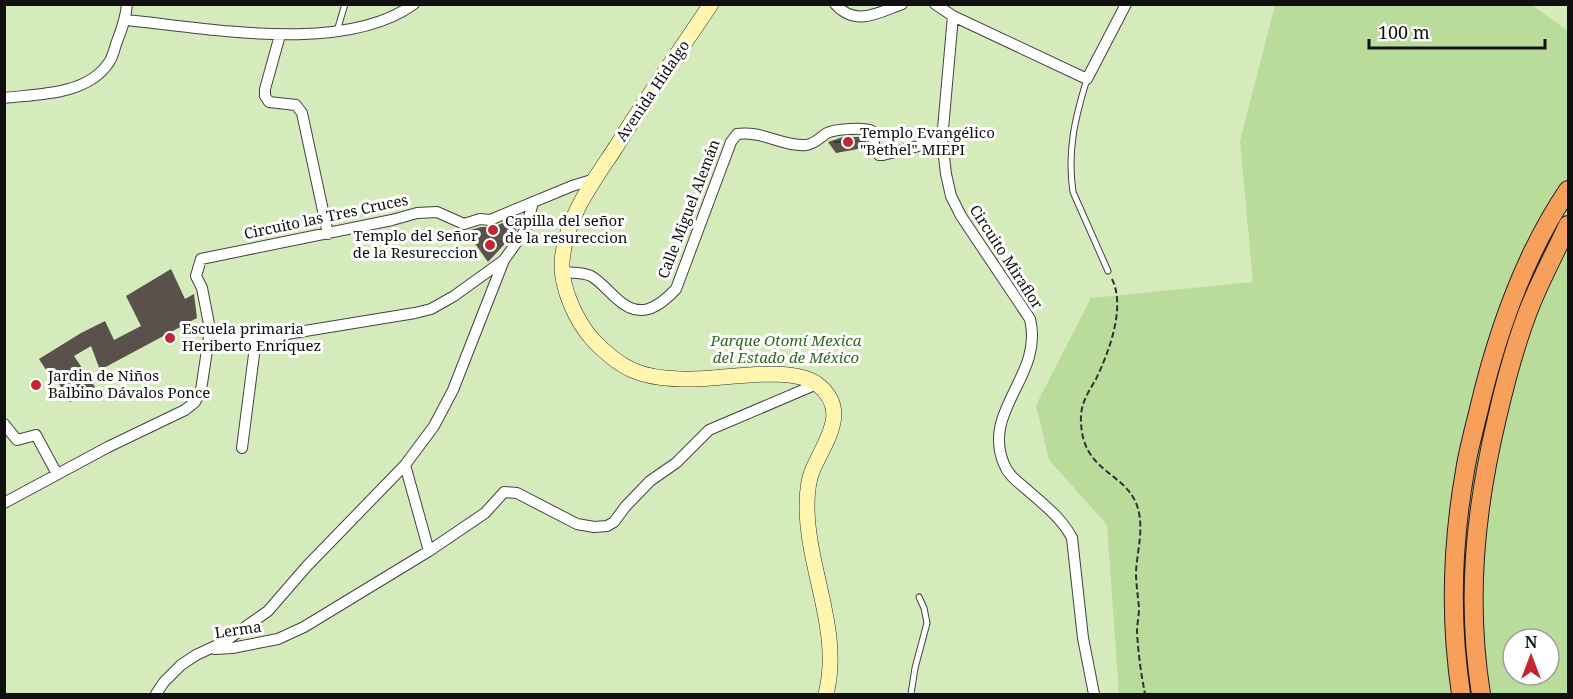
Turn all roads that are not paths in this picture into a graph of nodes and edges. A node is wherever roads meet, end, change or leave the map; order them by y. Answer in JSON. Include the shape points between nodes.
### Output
{"nodes":[{"id":1,"x":127,"y":4,"type":"edge"},
{"id":2,"x":345,"y":4,"type":"edge"},
{"id":3,"x":414,"y":4,"type":"edge"},
{"id":4,"x":711,"y":4,"type":"edge"},
{"id":5,"x":835,"y":4,"type":"edge"},
{"id":6,"x":902,"y":4,"type":"edge"},
{"id":7,"x":935,"y":4,"type":"edge"},
{"id":8,"x":1126,"y":4,"type":"edge"},
{"id":9,"x":953,"y":16,"type":"junction"},
{"id":10,"x":126,"y":20,"type":"junction"},
{"id":11,"x":337,"y":31,"type":"junction"},
{"id":12,"x":280,"y":35,"type":"junction"},
{"id":13,"x":1087,"y":79,"type":"junction"},
{"id":14,"x":4,"y":98,"type":"edge"},
{"id":15,"x":942,"y":140,"type":"junction"},
{"id":16,"x":596,"y":179,"type":"junction"},
{"id":17,"x":1569,"y":190,"type":"edge"},
{"id":18,"x":532,"y":202,"type":"junction"},
{"id":19,"x":1569,"y":225,"type":"edge"},
{"id":20,"x":328,"y":234,"type":"junction"},
{"id":21,"x":504,"y":260,"type":"junction"},
{"id":22,"x":1108,"y":271,"type":"road end"},
{"id":23,"x":562,"y":272,"type":"junction"},
{"id":24,"x":209,"y":337,"type":"junction"},
{"id":25,"x":256,"y":339,"type":"junction"},
{"id":26,"x":817,"y":384,"type":"junction"},
{"id":27,"x":4,"y":424,"type":"edge"},
{"id":28,"x":242,"y":448,"type":"dead end"},
{"id":29,"x":405,"y":465,"type":"junction"},
{"id":30,"x":57,"y":474,"type":"junction"},
{"id":31,"x":4,"y":503,"type":"edge"},
{"id":32,"x":429,"y":551,"type":"junction"},
{"id":33,"x":919,"y":597,"type":"dead end"},
{"id":34,"x":209,"y":649,"type":"junction"},
{"id":35,"x":156,"y":694,"type":"edge"},
{"id":36,"x":826,"y":694,"type":"edge"},
{"id":37,"x":911,"y":694,"type":"edge"},
{"id":38,"x":1094,"y":694,"type":"edge"},
{"id":39,"x":1461,"y":694,"type":"edge"},
{"id":40,"x":1481,"y":694,"type":"edge"}],
"edges":[{"from":1,"to":10,"type":"street"},
{"from":2,"to":11,"type":"lane"},
{"from":3,"to":11,"type":"street","via":[[375,24]]},
{"from":4,"to":16,"type":"main road","name":"Avenida Hidalgo"},
{"from":5,"to":6,"type":"street","via":[[854,17]]},
{"from":7,"to":9,"type":"street"},
{"from":8,"to":13,"type":"street"},
{"from":9,"to":13,"type":"street"},
{"from":9,"to":15,"type":"street","name":"Circuito Miraflor"},
{"from":10,"to":12,"type":"street"},
{"from":10,"to":14,"type":"street","via":[[109,64],[96,77],[58,91]]},
{"from":11,"to":12,"type":"street"},
{"from":12,"to":20,"type":"street","via":[[265,96],[269,102],[296,105],[302,113]]},
{"from":13,"to":22,"type":"lane","via":[[1075,118],[1071,178],[1073,192]]},
{"from":15,"to":23,"type":"street","name":"Calle Miguel Alemán","via":[[879,155],[872,131],[866,128],[828,132],[808,145],[737,134],[676,289],[653,309],[633,309],[591,276]]},
{"from":15,"to":38,"type":"street","name":"Circuito Miraflor","via":[[951,196],[1030,320],[1033,332],[1029,360],[1003,412],[998,442],[1008,473],[1052,512],[1072,538],[1083,639]]},
{"from":16,"to":18,"type":"street","name":"Circuito las Tres Cruces"},
{"from":16,"to":23,"type":"main road","name":"Avenida Hidalgo","via":[[571,222]]},
{"from":17,"to":39,"type":"highway","via":[[1552,215],[1514,296],[1490,363],[1465,470],[1453,587]]},
{"from":18,"to":20,"type":"street","name":"Circuito las Tres Cruces","via":[[490,220],[464,224],[437,212],[417,213]]},
{"from":18,"to":21,"type":"street","via":[[526,229]]},
{"from":19,"to":40,"type":"highway","via":[[1531,304],[1509,369],[1484,474],[1473,587]]},
{"from":20,"to":24,"type":"street","name":"Circuito las Tres Cruces","via":[[201,259],[196,276],[202,288]]},
{"from":21,"to":25,"type":"street","via":[[431,309]]},
{"from":21,"to":29,"type":"street","name":"Lerma","via":[[453,390],[434,426]]},
{"from":23,"to":26,"type":"main road","via":[[574,311],[586,332],[618,364],[633,372],[681,380],[795,375]]},
{"from":24,"to":25,"type":"street"},
{"from":24,"to":30,"type":"street","name":"Circuito las Tres Cruces","via":[[201,390],[195,402]]},
{"from":25,"to":28,"type":"street"},
{"from":26,"to":32,"type":"street","name":"Lerma","via":[[709,430],[676,463],[644,487],[608,526],[577,524],[517,493],[504,492],[470,525]]},
{"from":26,"to":36,"type":"main road","via":[[834,408],[828,440],[810,479],[807,505],[830,652]]},
{"from":27,"to":30,"type":"street","via":[[18,440],[36,435]]},
{"from":29,"to":32,"type":"street"},
{"from":29,"to":34,"type":"street","name":"Lerma","via":[[268,611]]},
{"from":30,"to":31,"type":"street","name":"Circuito las Tres Cruces"},
{"from":32,"to":34,"type":"street","name":"Lerma","via":[[278,639]]},
{"from":33,"to":37,"type":"lane","via":[[927,623]]},
{"from":34,"to":35,"type":"street","via":[[181,664]]}]}
